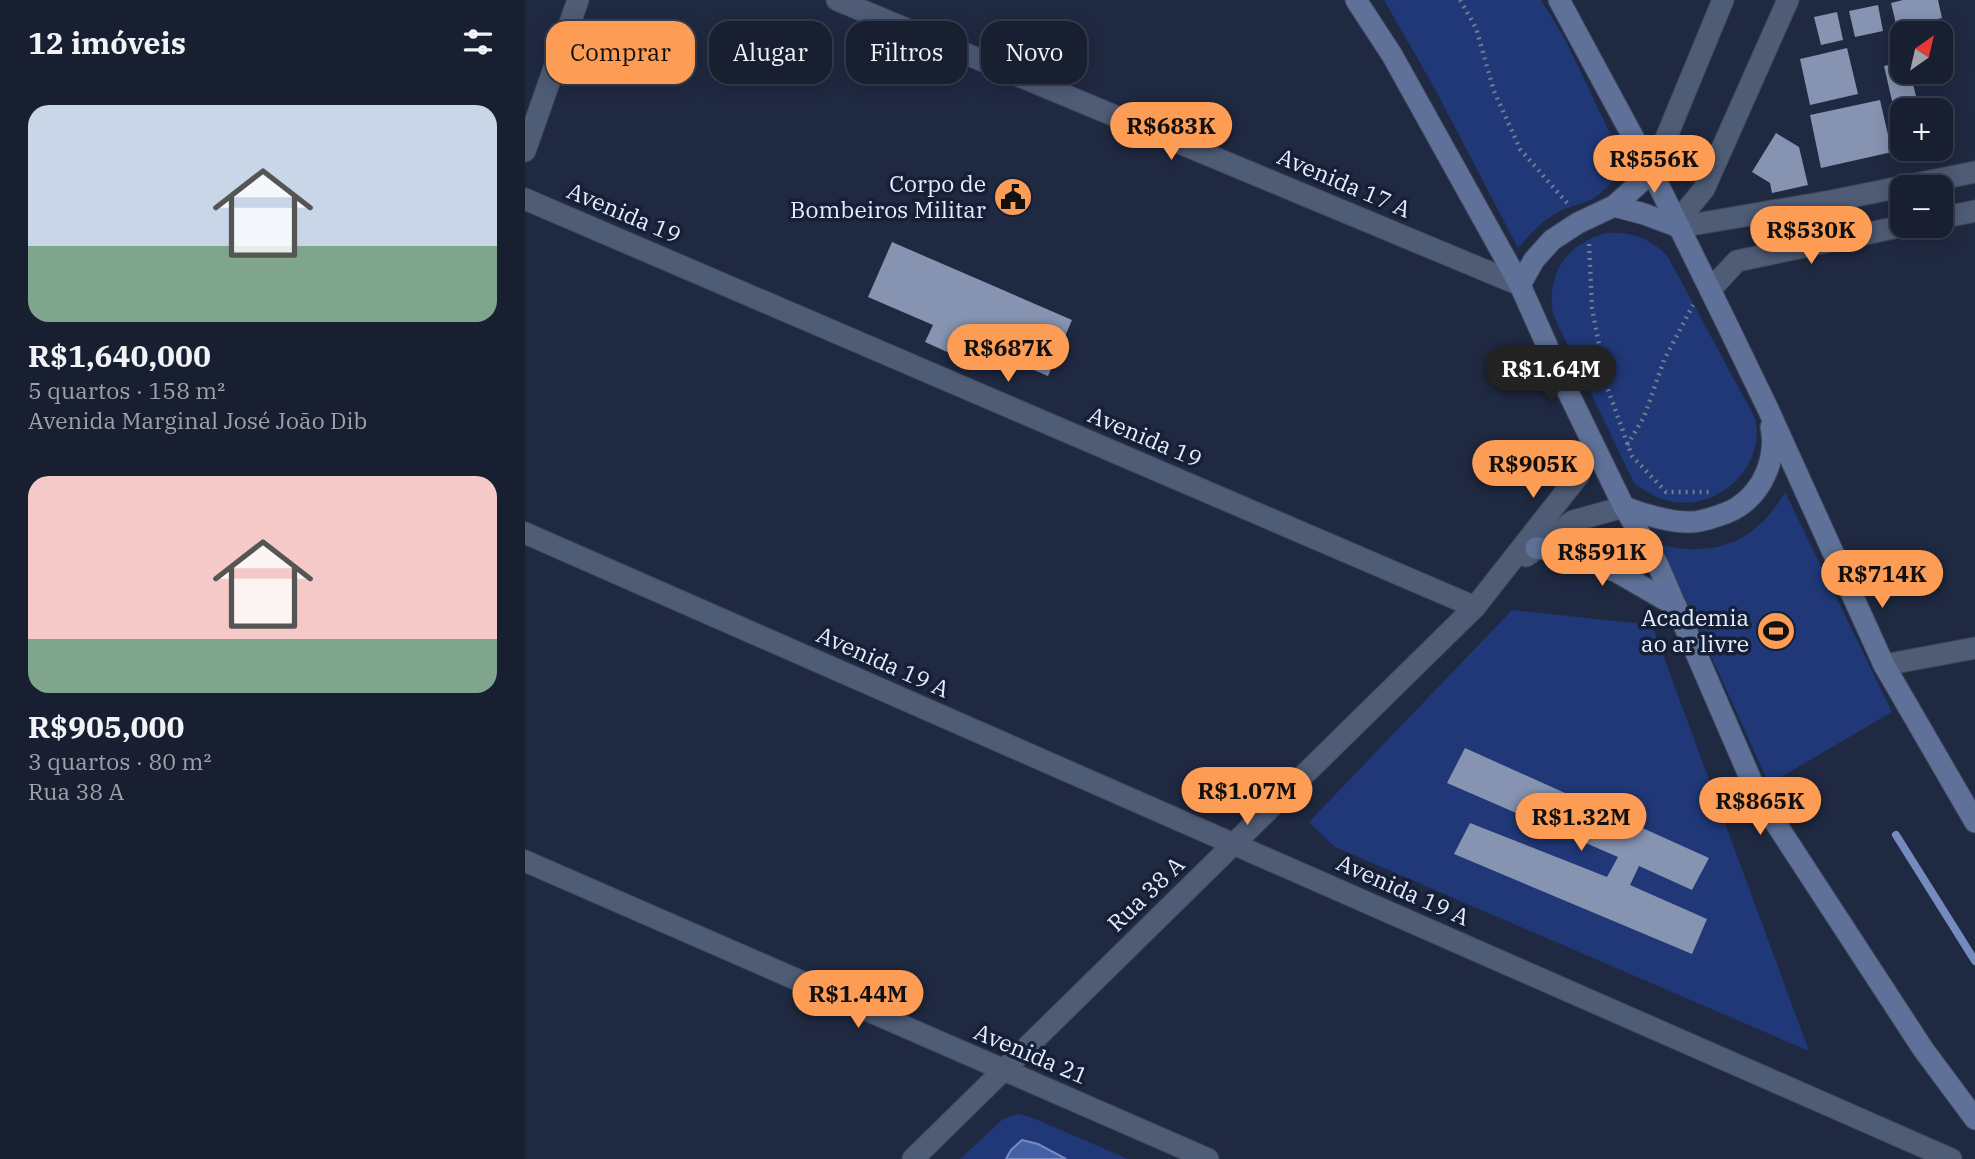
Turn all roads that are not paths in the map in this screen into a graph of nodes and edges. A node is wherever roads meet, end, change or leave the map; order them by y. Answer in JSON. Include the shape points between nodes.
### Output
{"nodes":[{"id":1,"x":578,"y":0,"type":"edge"},
{"id":2,"x":837,"y":0,"type":"edge"},
{"id":3,"x":1356,"y":0,"type":"edge"},
{"id":4,"x":1559,"y":0,"type":"edge"},
{"id":5,"x":1723,"y":0,"type":"edge"},
{"id":6,"x":1788,"y":0,"type":"edge"},
{"id":7,"x":525,"y":151,"type":"edge"},
{"id":8,"x":1652,"y":172,"type":"junction"},
{"id":9,"x":1975,"y":172,"type":"edge"},
{"id":10,"x":525,"y":199,"type":"edge"},
{"id":11,"x":1614,"y":206,"type":"junction"},
{"id":12,"x":1975,"y":211,"type":"edge"},
{"id":13,"x":1953,"y":216,"type":"edge"},
{"id":14,"x":1678,"y":224,"type":"junction"},
{"id":15,"x":1890,"y":229,"type":"edge"},
{"id":16,"x":1520,"y":285,"type":"junction"},
{"id":17,"x":1710,"y":290,"type":"junction"},
{"id":18,"x":1768,"y":409,"type":"junction"},
{"id":19,"x":1592,"y":441,"type":"junction"},
{"id":20,"x":1624,"y":507,"type":"junction"},
{"id":21,"x":525,"y":533,"type":"edge"},
{"id":22,"x":1536,"y":548,"type":"junction"},
{"id":23,"x":1502,"y":574,"type":"junction"},
{"id":24,"x":1676,"y":606,"type":"junction"},
{"id":25,"x":1475,"y":607,"type":"junction"},
{"id":26,"x":1975,"y":648,"type":"edge"},
{"id":27,"x":1884,"y":665,"type":"junction"},
{"id":28,"x":1975,"y":822,"type":"edge"},
{"id":29,"x":1234,"y":844,"type":"junction"},
{"id":30,"x":525,"y":861,"type":"edge"},
{"id":31,"x":1003,"y":1071,"type":"junction"},
{"id":32,"x":1975,"y":1119,"type":"edge"},
{"id":33,"x":913,"y":1159,"type":"edge"},
{"id":34,"x":1208,"y":1159,"type":"edge"},
{"id":35,"x":1951,"y":1159,"type":"edge"}],
"edges":[{"from":1,"to":7,"type":"street"},
{"from":2,"to":16,"type":"street","name":"Avenida 17 A"},
{"from":3,"to":16,"type":"main road","via":[[1392,55]]},
{"from":4,"to":8,"type":"main road"},
{"from":5,"to":8,"type":"street"},
{"from":6,"to":14,"type":"street","via":[[1704,189]]},
{"from":8,"to":11,"type":"main road"},
{"from":8,"to":14,"type":"main road"},
{"from":9,"to":14,"type":"street","via":[[1831,201]]},
{"from":10,"to":25,"type":"street","name":"Avenida 19"},
{"from":11,"to":14,"type":"main road"},
{"from":11,"to":16,"type":"main road","via":[[1552,240]]},
{"from":12,"to":13,"type":"street"},
{"from":14,"to":17,"type":"main road"},
{"from":15,"to":17,"type":"street","via":[[1737,261]]},
{"from":16,"to":19,"type":"main road"},
{"from":17,"to":18,"type":"main road"},
{"from":18,"to":20,"type":"main road","via":[[1772,462],[1757,489],[1739,507],[1692,523],[1646,516]]},
{"from":18,"to":27,"type":"main road"},
{"from":19,"to":20,"type":"main road"},
{"from":19,"to":23,"type":"street","name":"Rua 38 A","via":[[1579,475]]},
{"from":20,"to":22,"type":"street","name":"Rua 38 A","via":[[1573,521]]},
{"from":20,"to":24,"type":"main road"},
{"from":21,"to":29,"type":"street","name":"Avenida 19 A"},
{"from":22,"to":23,"type":"street","name":"Rua 38 A"},
{"from":22,"to":24,"type":"main road","via":[[1569,552],[1617,572]]},
{"from":23,"to":25,"type":"street","name":"Rua 38 A"},
{"from":24,"to":32,"type":"main road","via":[[1758,796],[1923,1049]]},
{"from":25,"to":29,"type":"street","name":"Rua 38 A"},
{"from":26,"to":27,"type":"street"},
{"from":27,"to":28,"type":"main road"},
{"from":29,"to":31,"type":"street","name":"Rua 38 A"},
{"from":29,"to":35,"type":"street","name":"Avenida 19 A"},
{"from":30,"to":31,"type":"street","name":"Avenida 21"},
{"from":31,"to":33,"type":"street","name":"Rua 38 A"},
{"from":31,"to":34,"type":"street","name":"Avenida 21"}]}
